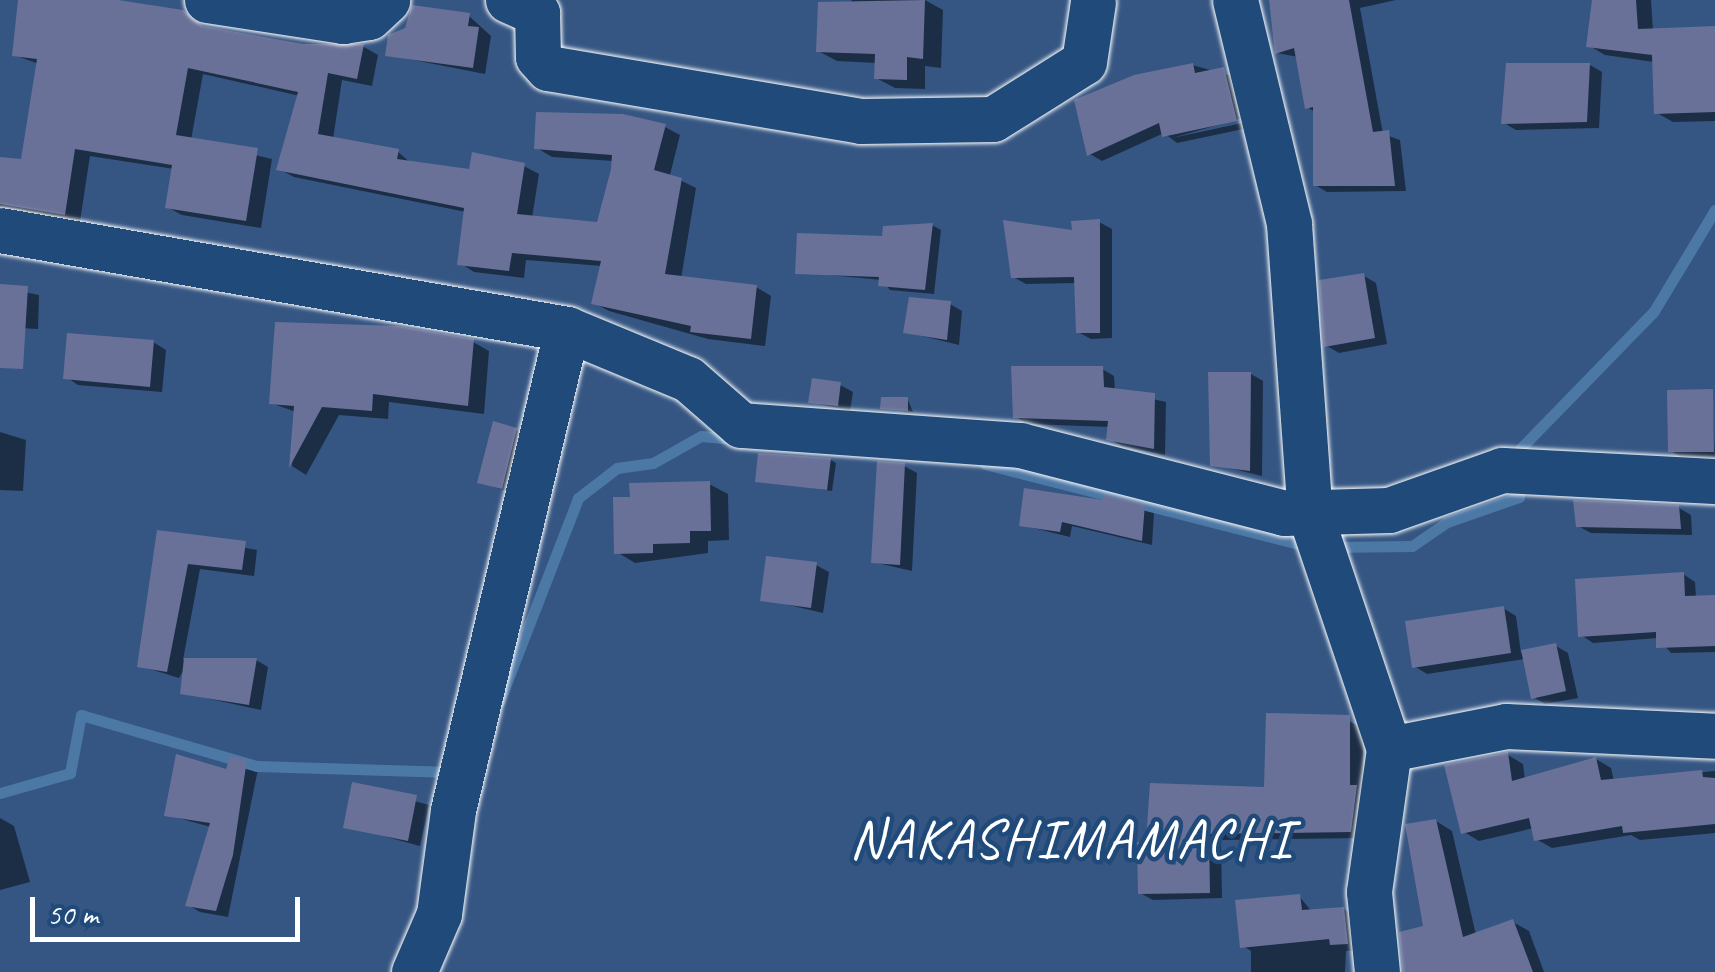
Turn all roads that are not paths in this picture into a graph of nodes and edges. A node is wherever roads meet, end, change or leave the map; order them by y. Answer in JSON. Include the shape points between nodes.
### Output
{"nodes":[{"id":1,"x":207,"y":0,"type":"edge"},
{"id":2,"x":387,"y":0,"type":"edge"},
{"id":3,"x":508,"y":0,"type":"edge"},
{"id":4,"x":1235,"y":0,"type":"edge"},
{"id":5,"x":1094,"y":1,"type":"edge"},
{"id":6,"x":0,"y":230,"type":"edge"},
{"id":7,"x":567,"y":329,"type":"junction"},
{"id":8,"x":1715,"y":481,"type":"edge"},
{"id":9,"x":1310,"y":514,"type":"junction"},
{"id":10,"x":1715,"y":736,"type":"edge"},
{"id":11,"x":1389,"y":749,"type":"junction"},
{"id":12,"x":414,"y":972,"type":"edge"},
{"id":13,"x":1376,"y":972,"type":"edge"}],
"edges":[{"from":1,"to":2,"type":"street","via":[[343,21],[368,17]]},
{"from":3,"to":5,"type":"street","via":[[537,12],[538,57],[548,68],[861,121],[992,119],[1084,62]]},
{"from":4,"to":9,"type":"street","via":[[1289,224]]},
{"from":6,"to":7,"type":"street"},
{"from":7,"to":9,"type":"street","via":[[688,379],[740,426],[1020,444]]},
{"from":7,"to":12,"type":"street","via":[[453,810],[439,914]]},
{"from":8,"to":9,"type":"street","via":[[1502,470],[1389,510]]},
{"from":9,"to":11,"type":"street"},
{"from":10,"to":11,"type":"street","via":[[1506,726]]},
{"from":11,"to":13,"type":"street","via":[[1368,892]]}]}
